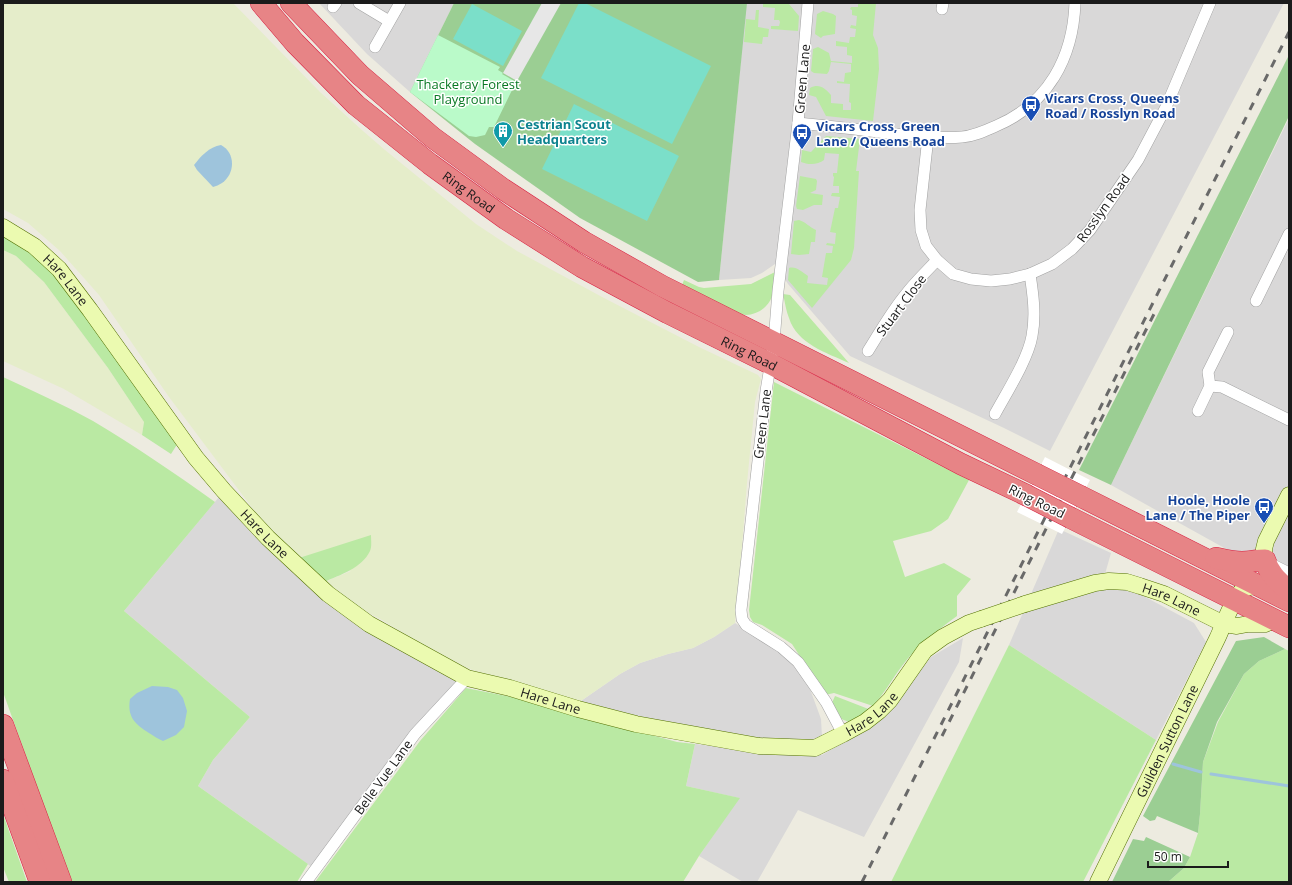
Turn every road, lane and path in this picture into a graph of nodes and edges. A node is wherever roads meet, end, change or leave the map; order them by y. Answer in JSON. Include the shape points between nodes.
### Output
{"nodes":[{"id":1,"x":261,"y":3,"type":"edge"},
{"id":2,"x":291,"y":3,"type":"edge"},
{"id":3,"x":359,"y":3,"type":"edge"},
{"id":4,"x":400,"y":3,"type":"edge"},
{"id":5,"x":808,"y":3,"type":"edge"},
{"id":6,"x":1075,"y":3,"type":"edge"},
{"id":7,"x":1210,"y":3,"type":"edge"},
{"id":8,"x":389,"y":21,"type":"junction"},
{"id":9,"x":375,"y":47,"type":"dead end"},
{"id":10,"x":798,"y":123,"type":"junction"},
{"id":11,"x":928,"y":137,"type":"junction"},
{"id":12,"x":3,"y":227,"type":"edge"},
{"id":13,"x":1289,"y":234,"type":"edge"},
{"id":14,"x":937,"y":260,"type":"junction"},
{"id":15,"x":1030,"y":274,"type":"junction"},
{"id":16,"x":1256,"y":301,"type":"dead end"},
{"id":17,"x":1228,"y":332,"type":"dead end"},
{"id":18,"x":774,"y":342,"type":"junction"},
{"id":19,"x":868,"y":351,"type":"dead end"},
{"id":20,"x":771,"y":364,"type":"junction"},
{"id":21,"x":1210,"y":386,"type":"junction"},
{"id":22,"x":1198,"y":411,"type":"dead end"},
{"id":23,"x":995,"y":414,"type":"dead end"},
{"id":24,"x":1289,"y":420,"type":"edge"},
{"id":25,"x":1289,"y":495,"type":"edge"},
{"id":26,"x":1199,"y":555,"type":"junction"},
{"id":27,"x":1265,"y":560,"type":"junction"},
{"id":28,"x":1289,"y":573,"type":"edge"},
{"id":29,"x":1259,"y":585,"type":"junction"},
{"id":30,"x":1289,"y":591,"type":"edge"},
{"id":31,"x":1234,"y":600,"type":"junction"},
{"id":32,"x":1289,"y":600,"type":"edge"},
{"id":33,"x":1282,"y":623,"type":"edge"},
{"id":34,"x":1224,"y":624,"type":"junction"},
{"id":35,"x":467,"y":678,"type":"junction"},
{"id":36,"x":3,"y":725,"type":"edge"},
{"id":37,"x":843,"y":734,"type":"junction"},
{"id":38,"x":3,"y":780,"type":"edge"},
{"id":39,"x":40,"y":882,"type":"edge"},
{"id":40,"x":61,"y":882,"type":"edge"},
{"id":41,"x":306,"y":882,"type":"edge"},
{"id":42,"x":1098,"y":882,"type":"edge"}],
"edges":[{"from":1,"to":20,"type":"highway","name":"Ring Road","via":[[295,43],[356,105],[430,164],[506,219],[582,267]]},
{"from":2,"to":18,"type":"highway","name":"Ring Road","via":[[360,75],[432,137],[503,189],[597,249],[662,286]]},
{"from":3,"to":8,"type":"street"},
{"from":4,"to":8,"type":"street"},
{"from":5,"to":10,"type":"street","name":"Green Lane"},
{"from":6,"to":11,"type":"street","via":[[1073,28],[1064,59],[1050,84],[1033,103],[1013,118],[986,131],[961,137]]},
{"from":7,"to":15,"type":"street","name":"Rosslyn Road","via":[[1166,108],[1126,179],[1090,230],[1072,249],[1052,264]]},
{"from":8,"to":9,"type":"street"},
{"from":10,"to":11,"type":"street"},
{"from":10,"to":18,"type":"street","name":"Green Lane"},
{"from":11,"to":14,"type":"street","name":"Rosslyn Road","via":[[920,210],[921,230],[926,246]]},
{"from":12,"to":35,"type":"street","name":"Hare Lane","via":[[34,246],[59,269],[196,458],[268,538],[328,594],[369,624]]},
{"from":13,"to":16,"type":"street"},
{"from":14,"to":15,"type":"street","name":"Rosslyn Road","via":[[954,274],[972,279],[1004,280]]},
{"from":14,"to":19,"type":"street","name":"Stuart Close","via":[[897,306]]},
{"from":15,"to":23,"type":"street","via":[[1034,306],[1031,341]]},
{"from":17,"to":21,"type":"street","via":[[1208,372]]},
{"from":18,"to":20,"type":"street","name":"Green Lane"},
{"from":18,"to":26,"type":"highway","name":"Ring Road","bridge":true},
{"from":20,"to":31,"type":"highway","name":"Ring Road","bridge":true,"via":[[961,464]]},
{"from":20,"to":37,"type":"street","name":"Green Lane","via":[[741,610],[742,619],[746,625],[781,646],[798,662],[826,702]]},
{"from":21,"to":22,"type":"street"},
{"from":21,"to":24,"type":"street","via":[[1222,388]]},
{"from":25,"to":27,"type":"street","via":[[1266,540]]},
{"from":26,"to":27,"type":"highway","via":[[1234,562]]},
{"from":26,"to":29,"type":"highway","name":"Ring Road"},
{"from":27,"to":28,"type":"street"},
{"from":27,"to":30,"type":"highway","via":[[1272,575]]},
{"from":29,"to":31,"type":"street","via":[[1245,588]]},
{"from":29,"to":32,"type":"highway","name":"Ring Road"},
{"from":31,"to":33,"type":"highway","name":"Ring Road"},
{"from":31,"to":34,"type":"street","name":"Guilden Sutton Lane"},
{"from":33,"to":34,"type":"street","via":[[1237,626]]},
{"from":34,"to":37,"type":"street","name":"Hare Lane","bridge":true,"via":[[1164,594],[1140,586],[1127,582],[1095,583],[981,619],[943,637],[925,650],[884,706],[865,722]]},
{"from":34,"to":42,"type":"street","name":"Guilden Sutton Lane"},
{"from":35,"to":37,"type":"street","name":"Hare Lane","via":[[636,724],[759,746],[814,748]]},
{"from":35,"to":41,"type":"street","name":"Belle Vue Lane","via":[[416,734]]},
{"from":36,"to":40,"type":"highway"},
{"from":38,"to":39,"type":"highway"}]}
